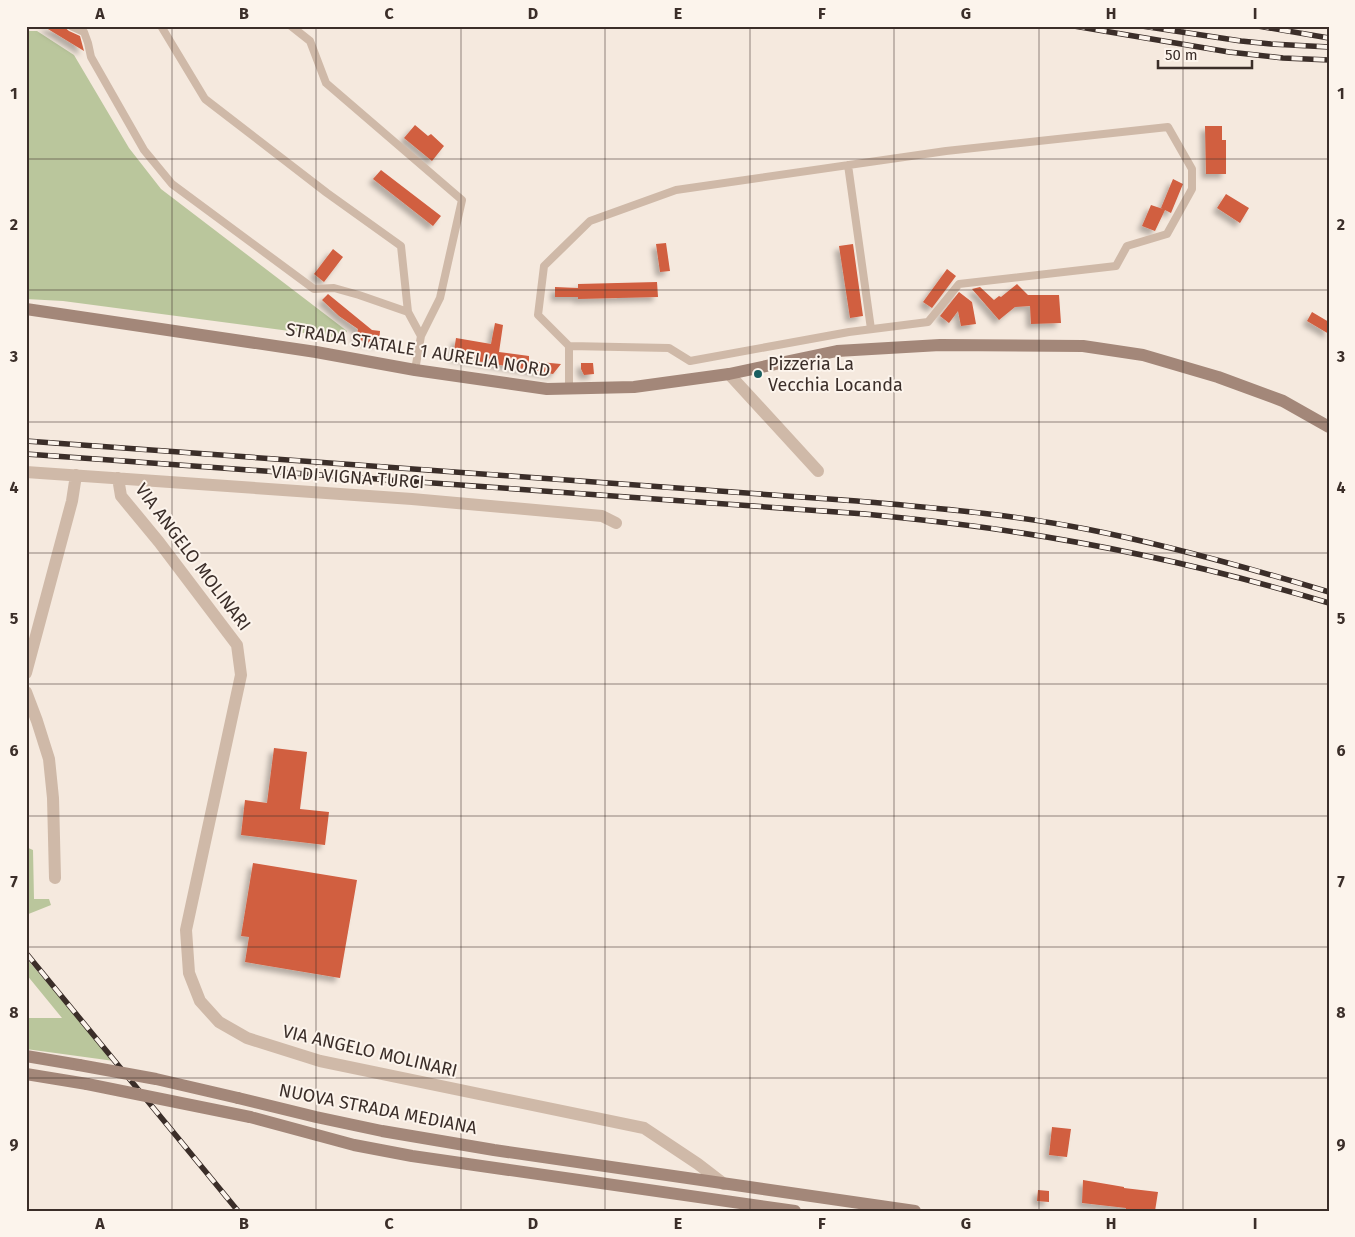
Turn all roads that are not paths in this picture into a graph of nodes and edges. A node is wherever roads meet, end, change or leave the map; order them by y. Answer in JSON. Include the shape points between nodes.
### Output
{"nodes":[{"id":1,"x":71,"y":26,"type":"edge"},
{"id":2,"x":161,"y":26,"type":"edge"},
{"id":3,"x":291,"y":26,"type":"edge"},
{"id":4,"x":848,"y":165,"type":"junction"},
{"id":5,"x":26,"y":309,"type":"edge"},
{"id":6,"x":408,"y":312,"type":"junction"},
{"id":7,"x":871,"y":329,"type":"junction"},
{"id":8,"x":421,"y":336,"type":"junction"},
{"id":9,"x":569,"y":346,"type":"junction"},
{"id":10,"x":415,"y":370,"type":"junction"},
{"id":11,"x":729,"y":374,"type":"junction"},
{"id":12,"x":569,"y":389,"type":"junction"},
{"id":13,"x":1329,"y":427,"type":"edge"},
{"id":14,"x":818,"y":471,"type":"dead end"},
{"id":15,"x":26,"y":472,"type":"edge"},
{"id":16,"x":76,"y":475,"type":"junction"},
{"id":17,"x":118,"y":478,"type":"junction"},
{"id":18,"x":616,"y":523,"type":"dead end"},
{"id":19,"x":26,"y":673,"type":"edge"},
{"id":20,"x":26,"y":692,"type":"edge"},
{"id":21,"x":56,"y":878,"type":"dead end"},
{"id":22,"x":26,"y":1056,"type":"edge"},
{"id":23,"x":26,"y":1074,"type":"edge"},
{"id":24,"x":724,"y":1184,"type":"junction"},
{"id":25,"x":795,"y":1211,"type":"edge"},
{"id":26,"x":915,"y":1211,"type":"edge"}],
"edges":[{"from":1,"to":6,"type":"lane","via":[[84,32],[90,57],[139,142],[172,184],[314,289],[334,288]]},
{"from":2,"to":6,"type":"lane","via":[[205,99],[401,246]]},
{"from":3,"to":8,"type":"lane","via":[[310,41],[326,83],[462,200],[440,298]]},
{"from":4,"to":7,"type":"lane"},
{"from":4,"to":7,"type":"lane","via":[[1168,127],[1192,169],[1192,189],[1167,234],[1127,246],[1116,266],[959,284],[928,322]]},
{"from":4,"to":9,"type":"lane","via":[[676,190],[590,221],[544,266],[538,316]]},
{"from":5,"to":10,"type":"street","name":"STRADA STATALE 1 AURELIA NORD"},
{"from":6,"to":8,"type":"lane"},
{"from":7,"to":9,"type":"lane","via":[[690,361],[670,348]]},
{"from":8,"to":10,"type":"lane"},
{"from":9,"to":12,"type":"lane"},
{"from":10,"to":12,"type":"street","name":"STRADA STATALE 1 AURELIA NORD","via":[[547,389]]},
{"from":11,"to":12,"type":"street","name":"STRADA STATALE 1 AURELIA NORD","via":[[634,387]]},
{"from":11,"to":13,"type":"street","name":"STRADA STATALE 1 AURELIA NORD","via":[[837,351],[940,345],[1083,346],[1143,355],[1218,377],[1283,401]]},
{"from":11,"to":14,"type":"street"},
{"from":15,"to":16,"type":"street","name":"VIA DI VIGNA TURCI"},
{"from":16,"to":17,"type":"street","name":"VIA DI VIGNA TURCI"},
{"from":16,"to":19,"type":"street"},
{"from":17,"to":18,"type":"street","name":"VIA DI VIGNA TURCI","via":[[412,498],[602,516]]},
{"from":17,"to":24,"type":"street","name":"VIA ANGELO MOLINARI","via":[[121,496],[237,645],[241,675],[186,930],[189,973],[200,1001],[219,1022],[247,1038],[320,1061],[644,1128]]},
{"from":20,"to":21,"type":"street","via":[[48,759]]},
{"from":22,"to":24,"type":"street","name":"NUOVA STRADA MEDIANA","bridge":true,"via":[[156,1079],[382,1131]]},
{"from":23,"to":25,"type":"street","name":"NUOVA STRADA MEDIANA","bridge":true,"via":[[250,1118],[354,1145],[412,1156]]},
{"from":24,"to":26,"type":"street","name":"VIA ANGELO MOLINARI"}]}
